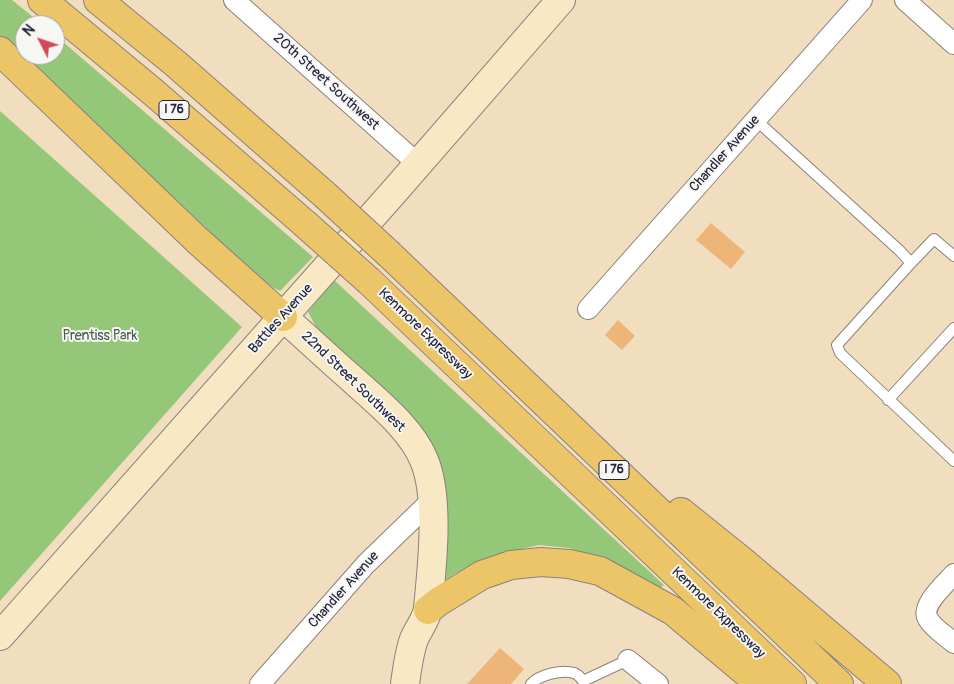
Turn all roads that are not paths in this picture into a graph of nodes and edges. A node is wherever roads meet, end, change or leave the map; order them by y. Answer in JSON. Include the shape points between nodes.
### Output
{"nodes":[{"id":1,"x":42,"y":0,"type":"edge"},
{"id":2,"x":98,"y":0,"type":"edge"},
{"id":3,"x":234,"y":0,"type":"edge"},
{"id":4,"x":561,"y":0,"type":"edge"},
{"id":5,"x":862,"y":0,"type":"edge"},
{"id":6,"x":905,"y":0,"type":"edge"},
{"id":7,"x":954,"y":44,"type":"edge"},
{"id":8,"x":0,"y":51,"type":"edge"},
{"id":9,"x":756,"y":120,"type":"junction"},
{"id":10,"x":418,"y":164,"type":"junction"},
{"id":11,"x":954,"y":256,"type":"edge"},
{"id":12,"x":911,"y":263,"type":"junction"},
{"id":13,"x":588,"y":309,"type":"dead end"},
{"id":14,"x":283,"y":317,"type":"junction"},
{"id":15,"x":954,"y":328,"type":"edge"},
{"id":16,"x":528,"y":388,"type":"junction"},
{"id":17,"x":888,"y":400,"type":"junction"},
{"id":18,"x":954,"y":462,"type":"edge"},
{"id":19,"x":432,"y":500,"type":"junction"},
{"id":20,"x":954,"y":574,"type":"edge"},
{"id":21,"x":428,"y":610,"type":"junction"},
{"id":22,"x":0,"y":636,"type":"edge"},
{"id":23,"x":954,"y":643,"type":"edge"},
{"id":24,"x":628,"y":660,"type":"joint"},
{"id":25,"x":584,"y":682,"type":"edge"},
{"id":26,"x":260,"y":684,"type":"edge"},
{"id":27,"x":405,"y":684,"type":"edge"},
{"id":28,"x":531,"y":684,"type":"edge"},
{"id":29,"x":658,"y":684,"type":"edge"},
{"id":30,"x":760,"y":684,"type":"edge"},
{"id":31,"x":792,"y":684,"type":"edge"},
{"id":32,"x":838,"y":684,"type":"edge"},
{"id":33,"x":887,"y":684,"type":"edge"}],
"edges":[{"from":1,"to":31,"type":"highway","name":"Kenmore Expressway","number":"I 76","bridge":true,"via":[[153,92],[369,281]]},
{"from":2,"to":16,"type":"highway","number":"I 76","bridge":true,"via":[[176,64],[325,196]]},
{"from":3,"to":10,"type":"street","name":"20th Street Southwest"},
{"from":4,"to":10,"type":"street","name":"Battles Avenue"},
{"from":5,"to":9,"type":"street","name":"Chandler Avenue"},
{"from":6,"to":7,"type":"street"},
{"from":8,"to":14,"type":"highway","via":[[197,240]]},
{"from":9,"to":12,"type":"lane"},
{"from":9,"to":13,"type":"street","name":"Chandler Avenue"},
{"from":10,"to":14,"type":"street","name":"Battles Avenue"},
{"from":11,"to":12,"type":"lane","via":[[934,239]]},
{"from":12,"to":17,"type":"lane","via":[[837,346],[840,353]]},
{"from":14,"to":19,"type":"street","name":"22nd Street Southwest","via":[[383,407],[412,440],[424,461]]},
{"from":14,"to":22,"type":"street","name":"Battles Avenue"},
{"from":15,"to":17,"type":"lane"},
{"from":16,"to":32,"type":"highway","number":"I 76"},
{"from":16,"to":33,"type":"highway","via":[[742,561]]},
{"from":17,"to":18,"type":"lane"},
{"from":19,"to":21,"type":"street","name":"22nd Street Southwest","via":[[432,569]]},
{"from":19,"to":26,"type":"street","name":"Chandler Avenue","via":[[366,564]]},
{"from":20,"to":23,"type":"street","via":[[926,612],[928,621]]},
{"from":21,"to":27,"type":"street","name":"22nd Street Southwest","via":[[414,641]]},
{"from":21,"to":30,"type":"highway","via":[[482,575],[511,565],[569,564],[600,571],[673,611]]},
{"from":24,"to":25,"type":"lane"},
{"from":24,"to":29,"type":"street"},
{"from":25,"to":28,"type":"lane","via":[[574,673],[559,672]]}]}
